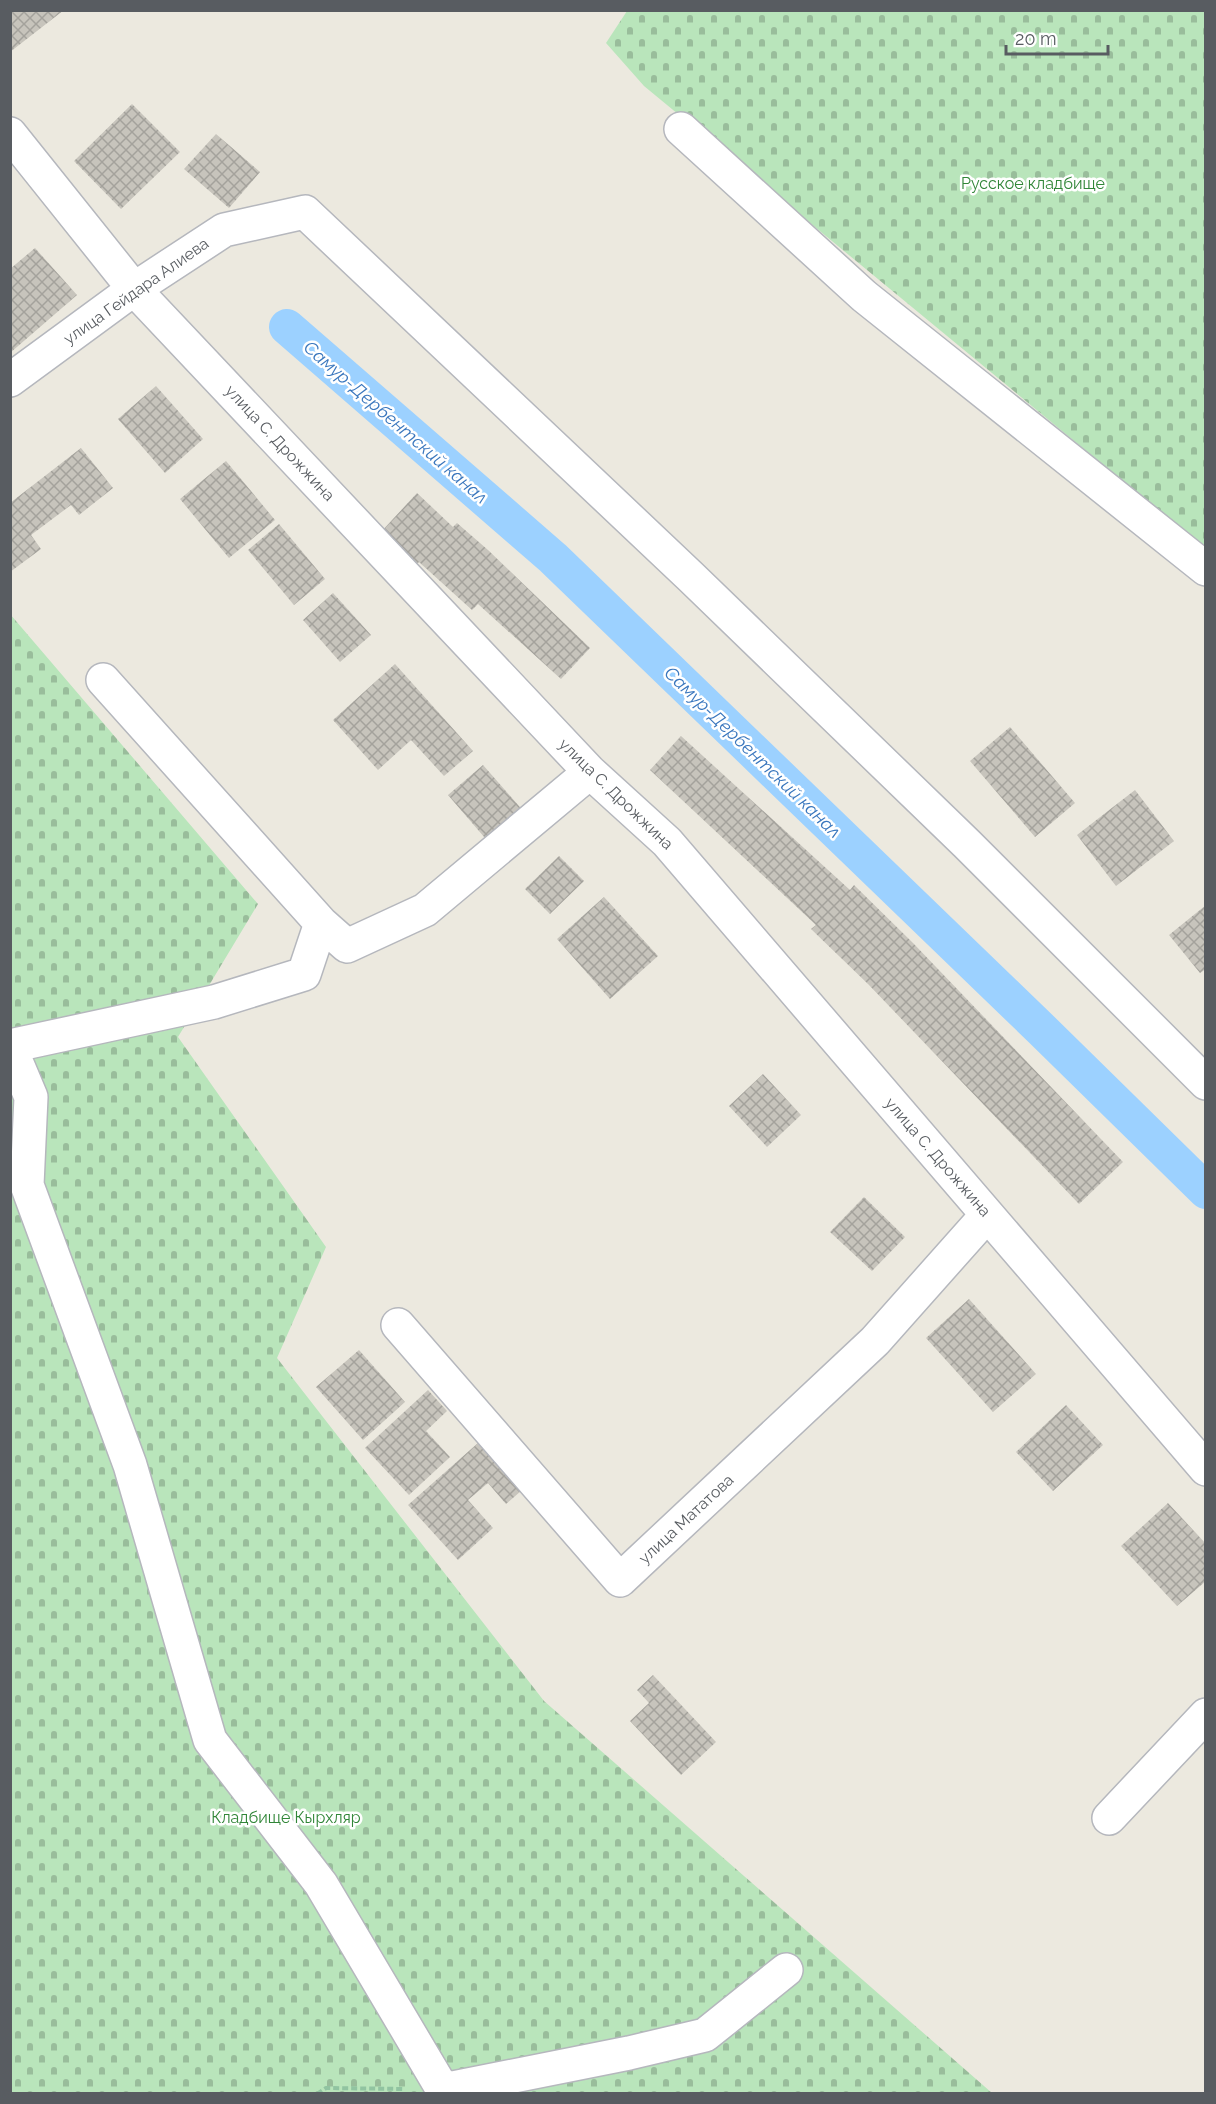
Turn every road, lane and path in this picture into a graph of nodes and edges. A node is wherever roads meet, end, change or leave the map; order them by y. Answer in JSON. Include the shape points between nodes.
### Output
{"nodes":[{"id":1,"x":681,"y":129,"type":"dead end"},
{"id":2,"x":10,"y":134,"type":"edge"},
{"id":3,"x":134,"y":289,"type":"junction"},
{"id":4,"x":10,"y":380,"type":"edge"},
{"id":5,"x":1206,"y":569,"type":"edge"},
{"id":6,"x":103,"y":680,"type":"dead end"},
{"id":7,"x":590,"y":772,"type":"junction"},
{"id":8,"x":321,"y":923,"type":"junction"},
{"id":9,"x":10,"y":1047,"type":"edge"},
{"id":10,"x":1206,"y":1083,"type":"edge"},
{"id":11,"x":987,"y":1215,"type":"junction"},
{"id":12,"x":398,"y":1325,"type":"dead end"},
{"id":13,"x":1206,"y":1469,"type":"edge"},
{"id":14,"x":1206,"y":1715,"type":"edge"},
{"id":15,"x":1109,"y":1818,"type":"dead end"},
{"id":16,"x":786,"y":1970,"type":"dead end"},
{"id":17,"x":443,"y":2090,"type":"junction"},
{"id":18,"x":317,"y":2094,"type":"edge"}],
"edges":[{"from":1,"to":5,"type":"street","via":[[864,296]]},
{"from":2,"to":3,"type":"street","name":"улица С. Дрожжина"},
{"from":3,"to":4,"type":"street","name":"улица Гейдара Алиева"},
{"from":3,"to":7,"type":"street","name":"улица С. Дрожжина"},
{"from":3,"to":10,"type":"street","name":"улица Гейдара Алиева","via":[[224,230],[305,212],[967,844]]},
{"from":6,"to":8,"type":"street"},
{"from":7,"to":8,"type":"street","via":[[424,910],[347,946]]},
{"from":7,"to":11,"type":"street","name":"улица С. Дрожжина","via":[[667,842]]},
{"from":8,"to":9,"type":"street","via":[[304,974],[214,1002]]},
{"from":9,"to":17,"type":"street","via":[[31,1097],[27,1185],[130,1465],[210,1740],[321,1884]]},
{"from":11,"to":12,"type":"street","name":"улица Мататова","via":[[875,1341],[620,1580]]},
{"from":11,"to":13,"type":"street","name":"улица С. Дрожжина"},
{"from":14,"to":15,"type":"street"},
{"from":16,"to":17,"type":"street","via":[[705,2035]]},
{"from":17,"to":18,"type":"path","via":[[326,2088]]}]}
